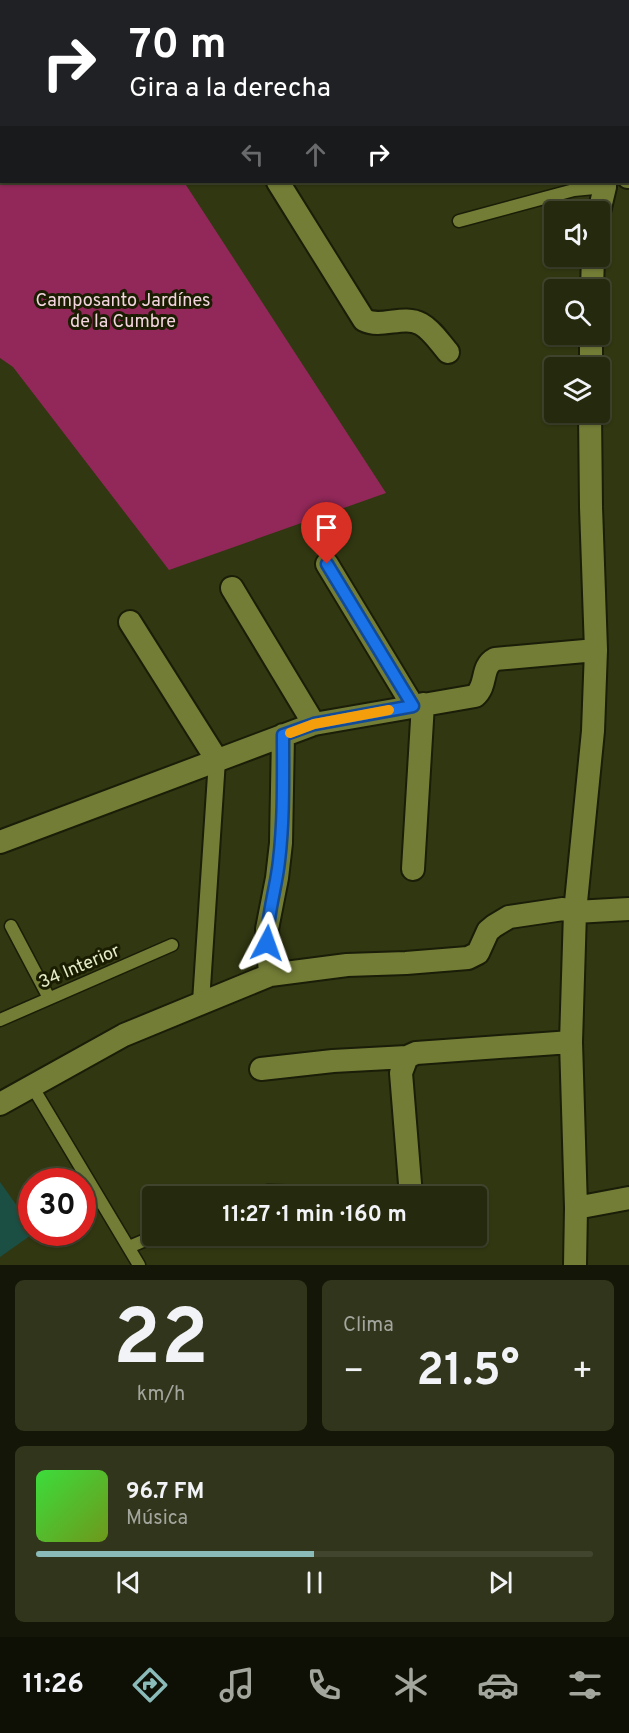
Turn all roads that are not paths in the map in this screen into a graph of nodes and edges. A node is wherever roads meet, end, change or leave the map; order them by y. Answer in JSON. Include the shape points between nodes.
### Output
{"nodes":[{"id":1,"x":279,"y":183,"type":"edge"},
{"id":2,"x":610,"y":183,"type":"edge"},
{"id":3,"x":603,"y":201,"type":"edge"},
{"id":4,"x":459,"y":221,"type":"dead end"},
{"id":5,"x":448,"y":352,"type":"dead end"},
{"id":6,"x":590,"y":423,"type":"edge"},
{"id":7,"x":327,"y":564,"type":"dead end"},
{"id":8,"x":232,"y":588,"type":"dead end"},
{"id":9,"x":130,"y":622,"type":"dead end"},
{"id":10,"x":596,"y":650,"type":"junction"},
{"id":11,"x":418,"y":705,"type":"junction"},
{"id":12,"x":314,"y":724,"type":"junction"},
{"id":13,"x":283,"y":735,"type":"junction"},
{"id":14,"x":217,"y":760,"type":"junction"},
{"id":15,"x":0,"y":842,"type":"edge"},
{"id":16,"x":413,"y":869,"type":"dead end"},
{"id":17,"x":629,"y":909,"type":"edge"},
{"id":18,"x":575,"y":912,"type":"junction"},
{"id":19,"x":11,"y":926,"type":"dead end"},
{"id":20,"x":172,"y":945,"type":"dead end"},
{"id":21,"x":270,"y":975,"type":"junction"},
{"id":22,"x":49,"y":998,"type":"junction"},
{"id":23,"x":201,"y":1002,"type":"junction"},
{"id":24,"x":0,"y":1020,"type":"edge"},
{"id":25,"x":571,"y":1042,"type":"junction"},
{"id":26,"x":408,"y":1057,"type":"junction"},
{"id":27,"x":261,"y":1069,"type":"dead end"},
{"id":28,"x":32,"y":1086,"type":"junction"},
{"id":29,"x":0,"y":1104,"type":"edge"},
{"id":30,"x":410,"y":1186,"type":"edge"},
{"id":31,"x":629,"y":1198,"type":"edge"},
{"id":32,"x":576,"y":1208,"type":"junction"},
{"id":33,"x":142,"y":1242,"type":"edge"},
{"id":34,"x":129,"y":1247,"type":"junction"},
{"id":35,"x":139,"y":1265,"type":"edge"},
{"id":36,"x":575,"y":1265,"type":"edge"}],
"edges":[{"from":1,"to":5,"type":"street","via":[[364,320],[380,324],[413,321],[430,332]]},
{"from":2,"to":3,"type":"street"},
{"from":2,"to":4,"type":"lane"},
{"from":6,"to":10,"type":"street"},
{"from":7,"to":11,"type":"street"},
{"from":8,"to":12,"type":"street"},
{"from":9,"to":14,"type":"street"},
{"from":10,"to":11,"type":"street","via":[[495,658],[486,668],[484,686],[475,696]]},
{"from":10,"to":18,"type":"street","via":[[593,731]]},
{"from":11,"to":12,"type":"street"},
{"from":11,"to":16,"type":"street"},
{"from":12,"to":13,"type":"street"},
{"from":13,"to":14,"type":"street"},
{"from":13,"to":21,"type":"street","via":[[281,843],[267,929]]},
{"from":14,"to":15,"type":"street"},
{"from":14,"to":23,"type":"street"},
{"from":17,"to":18,"type":"street"},
{"from":18,"to":21,"type":"street","via":[[563,909],[509,917],[488,931],[478,953],[468,958],[347,964]]},
{"from":18,"to":25,"type":"street"},
{"from":19,"to":22,"type":"lane"},
{"from":20,"to":22,"type":"lane","name":"34 Interior"},
{"from":21,"to":23,"type":"street"},
{"from":22,"to":24,"type":"lane","name":"34 Interior"},
{"from":23,"to":28,"type":"street","via":[[124,1035]]},
{"from":25,"to":26,"type":"street","via":[[416,1053]]},
{"from":25,"to":32,"type":"street"},
{"from":26,"to":27,"type":"street"},
{"from":26,"to":30,"type":"street","via":[[401,1073]]},
{"from":28,"to":29,"type":"street"},
{"from":28,"to":34,"type":"lane"},
{"from":31,"to":32,"type":"street"},
{"from":32,"to":36,"type":"street"},
{"from":33,"to":34,"type":"lane"},
{"from":34,"to":35,"type":"lane"}]}
